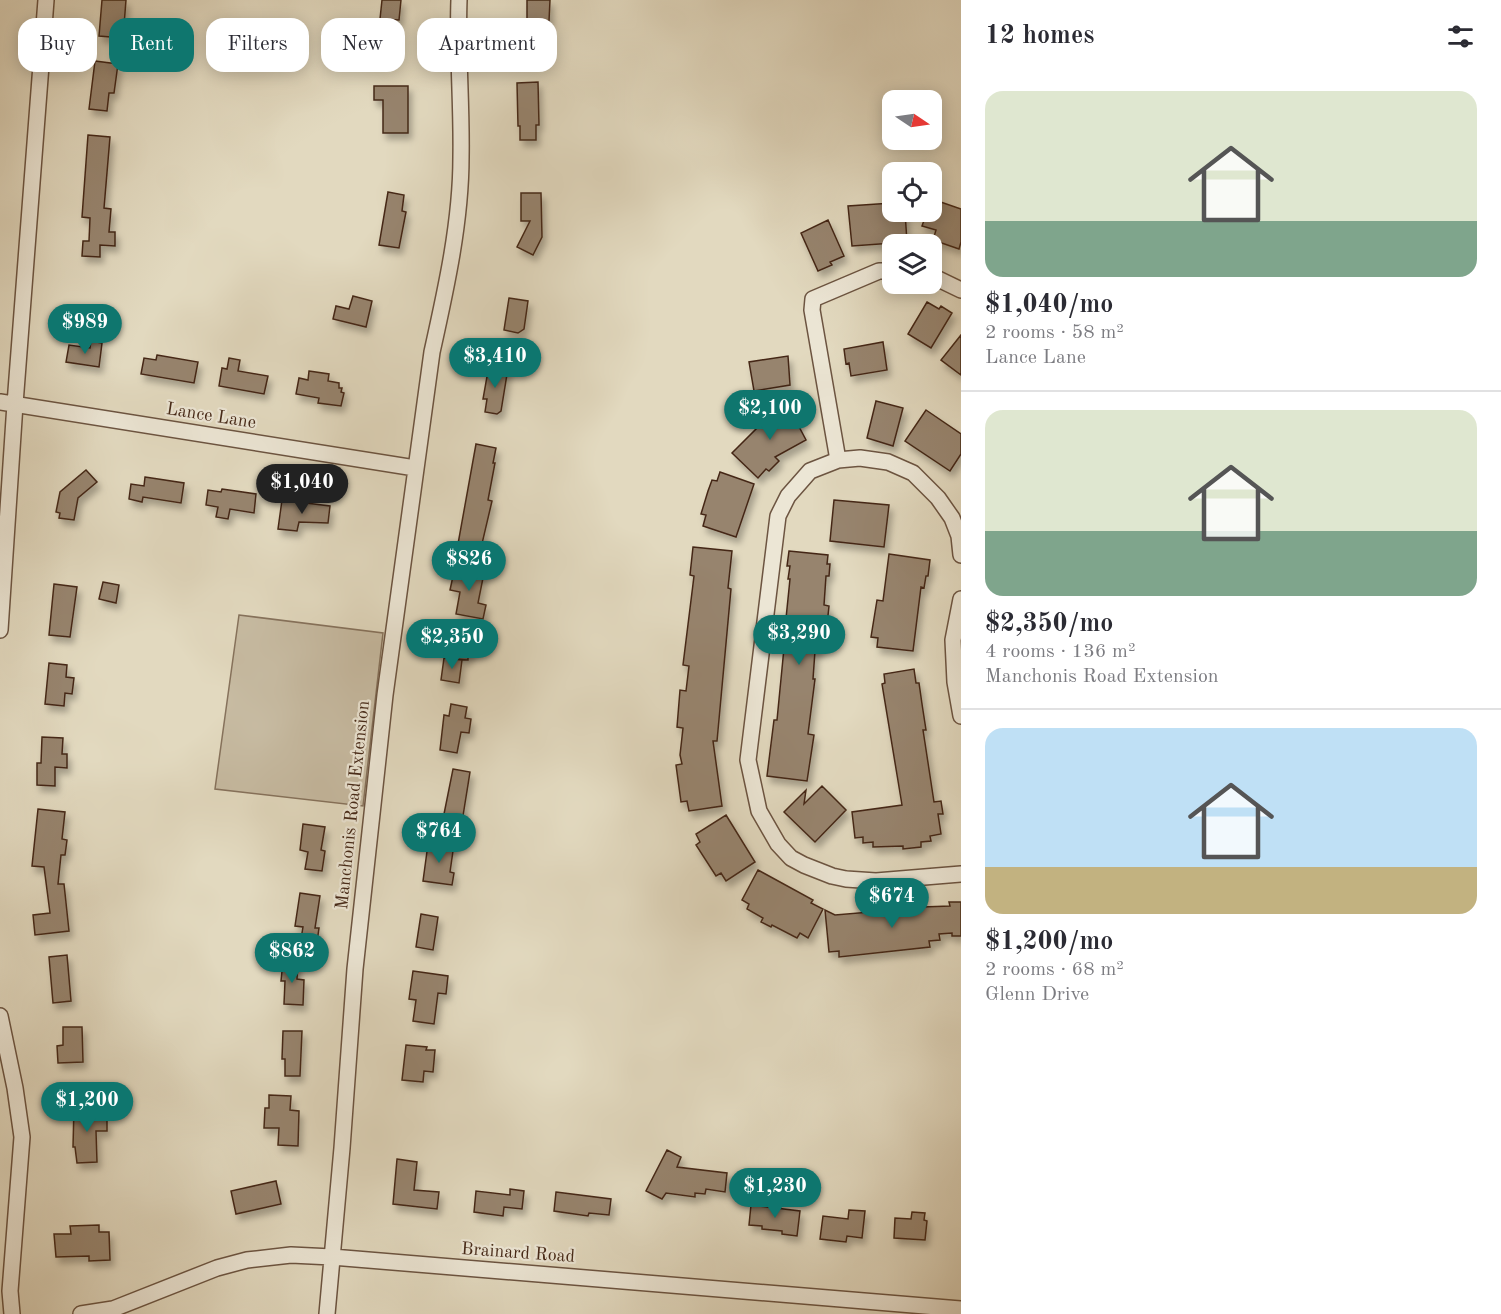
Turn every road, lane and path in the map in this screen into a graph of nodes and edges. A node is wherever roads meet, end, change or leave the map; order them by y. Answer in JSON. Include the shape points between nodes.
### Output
{"nodes":[{"id":1,"x":46,"y":0,"type":"edge"},
{"id":2,"x":459,"y":0,"type":"edge"},
{"id":3,"x":882,"y":271,"type":"edge"},
{"id":4,"x":942,"y":281,"type":"edge"},
{"id":5,"x":961,"y":290,"type":"edge"},
{"id":6,"x":7,"y":403,"type":"edge"},
{"id":7,"x":838,"y":460,"type":"junction"},
{"id":8,"x":415,"y":468,"type":"junction"},
{"id":9,"x":961,"y":555,"type":"edge"},
{"id":10,"x":961,"y":599,"type":"edge"},
{"id":11,"x":0,"y":630,"type":"edge"},
{"id":12,"x":961,"y":716,"type":"edge"},
{"id":13,"x":961,"y":874,"type":"edge"},
{"id":14,"x":0,"y":1016,"type":"edge"},
{"id":15,"x":332,"y":1257,"type":"junction"},
{"id":16,"x":961,"y":1309,"type":"edge"},
{"id":17,"x":12,"y":1314,"type":"edge"},
{"id":18,"x":81,"y":1314,"type":"edge"},
{"id":19,"x":327,"y":1314,"type":"edge"}],
"edges":[{"from":1,"to":6,"type":"street"},
{"from":2,"to":8,"type":"street","name":"Manchonis Road Extension","via":[[462,158],[452,244]]},
{"from":3,"to":7,"type":"street","via":[[813,299]]},
{"from":4,"to":5,"type":"street"},
{"from":6,"to":8,"type":"street","name":"Lance Lane"},
{"from":6,"to":11,"type":"street"},
{"from":7,"to":9,"type":"street","via":[[888,462],[913,473],[952,518]]},
{"from":7,"to":13,"type":"street","via":[[810,471],[788,496],[778,516],[748,760],[759,811],[791,858],[832,876],[876,881]]},
{"from":8,"to":15,"type":"street","name":"Manchonis Road Extension","via":[[356,963]]},
{"from":10,"to":12,"type":"street","via":[[953,640]]},
{"from":14,"to":17,"type":"street","via":[[22,1137],[10,1291]]},
{"from":15,"to":16,"type":"street","name":"Brainard Road"},
{"from":15,"to":18,"type":"street","name":"Brainard Road","via":[[291,1255],[247,1260],[114,1309]]},
{"from":15,"to":19,"type":"street","name":"Manchonis Road Extension"}]}
